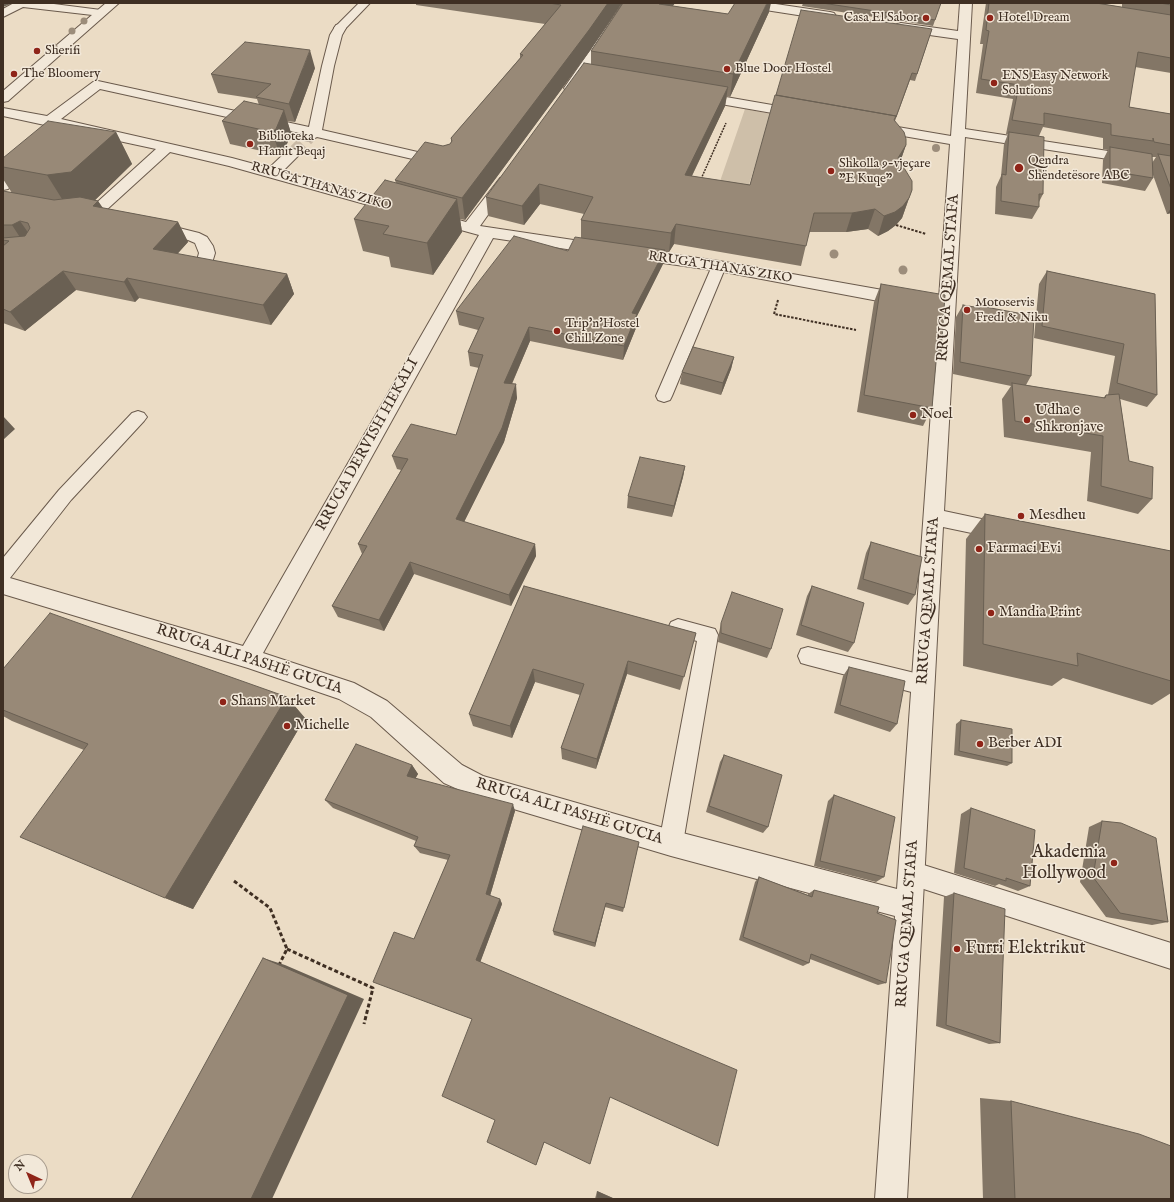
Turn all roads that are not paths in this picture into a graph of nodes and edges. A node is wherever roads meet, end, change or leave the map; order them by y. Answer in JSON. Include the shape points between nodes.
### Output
{"nodes":[{"id":1,"x":20,"y":3,"type":"edge"},
{"id":2,"x":113,"y":3,"type":"edge"},
{"id":3,"x":365,"y":3,"type":"edge"},
{"id":4,"x":629,"y":3,"type":"edge"},
{"id":5,"x":746,"y":3,"type":"edge"},
{"id":6,"x":966,"y":3,"type":"edge"},
{"id":7,"x":3,"y":14,"type":"edge"},
{"id":8,"x":101,"y":14,"type":"junction"},
{"id":9,"x":844,"y":18,"type":"edge"},
{"id":10,"x":890,"y":25,"type":"edge"},
{"id":11,"x":340,"y":28,"type":"joint"},
{"id":12,"x":964,"y":36,"type":"junction"},
{"id":13,"x":580,"y":76,"type":"junction"},
{"id":14,"x":594,"y":78,"type":"edge"},
{"id":15,"x":683,"y":94,"type":"edge"},
{"id":16,"x":3,"y":98,"type":"edge"},
{"id":17,"x":562,"y":101,"type":"edge"},
{"id":18,"x":3,"y":112,"type":"edge"},
{"id":19,"x":811,"y":116,"type":"edge"},
{"id":20,"x":50,"y":121,"type":"junction"},
{"id":21,"x":864,"y":125,"type":"edge"},
{"id":22,"x":312,"y":135,"type":"junction"},
{"id":23,"x":958,"y":136,"type":"junction"},
{"id":24,"x":166,"y":148,"type":"junction"},
{"id":25,"x":292,"y":153,"type":"tunnel mouth"},
{"id":26,"x":1150,"y":161,"type":"edge"},
{"id":27,"x":30,"y":163,"type":"edge"},
{"id":28,"x":447,"y":163,"type":"edge"},
{"id":29,"x":272,"y":173,"type":"junction"},
{"id":30,"x":511,"y":173,"type":"edge"},
{"id":31,"x":3,"y":186,"type":"edge"},
{"id":32,"x":63,"y":215,"type":"edge"},
{"id":33,"x":138,"y":223,"type":"edge"},
{"id":34,"x":479,"y":230,"type":"junction"},
{"id":35,"x":719,"y":266,"type":"junction"},
{"id":36,"x":241,"y":278,"type":"edge"},
{"id":37,"x":932,"y":305,"type":"junction"},
{"id":38,"x":664,"y":396,"type":"dead end"},
{"id":39,"x":138,"y":417,"type":"dead end"},
{"id":40,"x":934,"y":517,"type":"junction"},
{"id":41,"x":1024,"y":536,"type":"edge"},
{"id":42,"x":3,"y":572,"type":"edge"},
{"id":43,"x":3,"y":584,"type":"edge"},
{"id":44,"x":678,"y":628,"type":"edge"},
{"id":45,"x":808,"y":656,"type":"dead end"},
{"id":46,"x":248,"y":658,"type":"junction"},
{"id":47,"x":923,"y":685,"type":"junction"},
{"id":48,"x":671,"y":843,"type":"junction"},
{"id":49,"x":911,"y":873,"type":"junction"},
{"id":50,"x":909,"y":906,"type":"junction"},
{"id":51,"x":1171,"y":956,"type":"edge"},
{"id":52,"x":891,"y":1199,"type":"edge"}],
"edges":[{"from":1,"to":7,"type":"lane"},
{"from":1,"to":8,"type":"lane"},
{"from":2,"to":8,"type":"street"},
{"from":3,"to":11,"type":"lane"},
{"from":4,"to":13,"type":"street"},
{"from":5,"to":9,"type":"street"},
{"from":6,"to":12,"type":"street","name":"RRUGA QEMAL STAFA"},
{"from":8,"to":16,"type":"street"},
{"from":10,"to":12,"type":"street"},
{"from":11,"to":22,"type":"street","via":[[336,35]]},
{"from":12,"to":23,"type":"street","name":"RRUGA QEMAL STAFA"},
{"from":13,"to":14,"type":"street"},
{"from":13,"to":17,"type":"street"},
{"from":15,"to":19,"type":"street"},
{"from":18,"to":20,"type":"street","name":"RRUGA THANAS ZIKO"},
{"from":20,"to":22,"type":"street","via":[[98,85]]},
{"from":20,"to":24,"type":"street","name":"RRUGA THANAS ZIKO"},
{"from":21,"to":23,"type":"street"},
{"from":22,"to":28,"type":"street"},
{"from":23,"to":26,"type":"street"},
{"from":23,"to":37,"type":"street","name":"RRUGA QEMAL STAFA"},
{"from":24,"to":29,"type":"street","name":"RRUGA THANAS ZIKO"},
{"from":24,"to":32,"type":"street","via":[[104,212]]},
{"from":25,"to":29,"type":"street"},
{"from":27,"to":31,"type":"street"},
{"from":29,"to":34,"type":"street","name":"RRUGA THANAS ZIKO"},
{"from":30,"to":34,"type":"street","name":"RRUGA DERVISH HEKALI"},
{"from":33,"to":36,"type":"street","via":[[201,240],[207,253],[204,264],[211,271]]},
{"from":34,"to":35,"type":"street","name":"RRUGA THANAS ZIKO"},
{"from":34,"to":46,"type":"street","name":"RRUGA DERVISH HEKALI"},
{"from":35,"to":37,"type":"street","name":"RRUGA THANAS ZIKO"},
{"from":35,"to":38,"type":"lane"},
{"from":37,"to":40,"type":"street","name":"RRUGA QEMAL STAFA"},
{"from":39,"to":42,"type":"lane","via":[[65,495]]},
{"from":40,"to":41,"type":"street"},
{"from":40,"to":47,"type":"street","name":"RRUGA QEMAL STAFA"},
{"from":43,"to":46,"type":"street","name":"RRUGA ALI PASHË GUCIA"},
{"from":44,"to":48,"type":"lane","via":[[708,635]]},
{"from":45,"to":47,"type":"lane"},
{"from":46,"to":48,"type":"street","name":"RRUGA ALI PASHË GUCIA","via":[[346,691],[379,709],[454,774],[480,787]]},
{"from":47,"to":49,"type":"street","name":"RRUGA QEMAL STAFA"},
{"from":48,"to":50,"type":"street","name":"RRUGA ALI PASHË GUCIA"},
{"from":49,"to":50,"type":"street","name":"RRUGA QEMAL STAFA"},
{"from":49,"to":51,"type":"lane"},
{"from":50,"to":52,"type":"street","name":"RRUGA QEMAL STAFA"}]}
